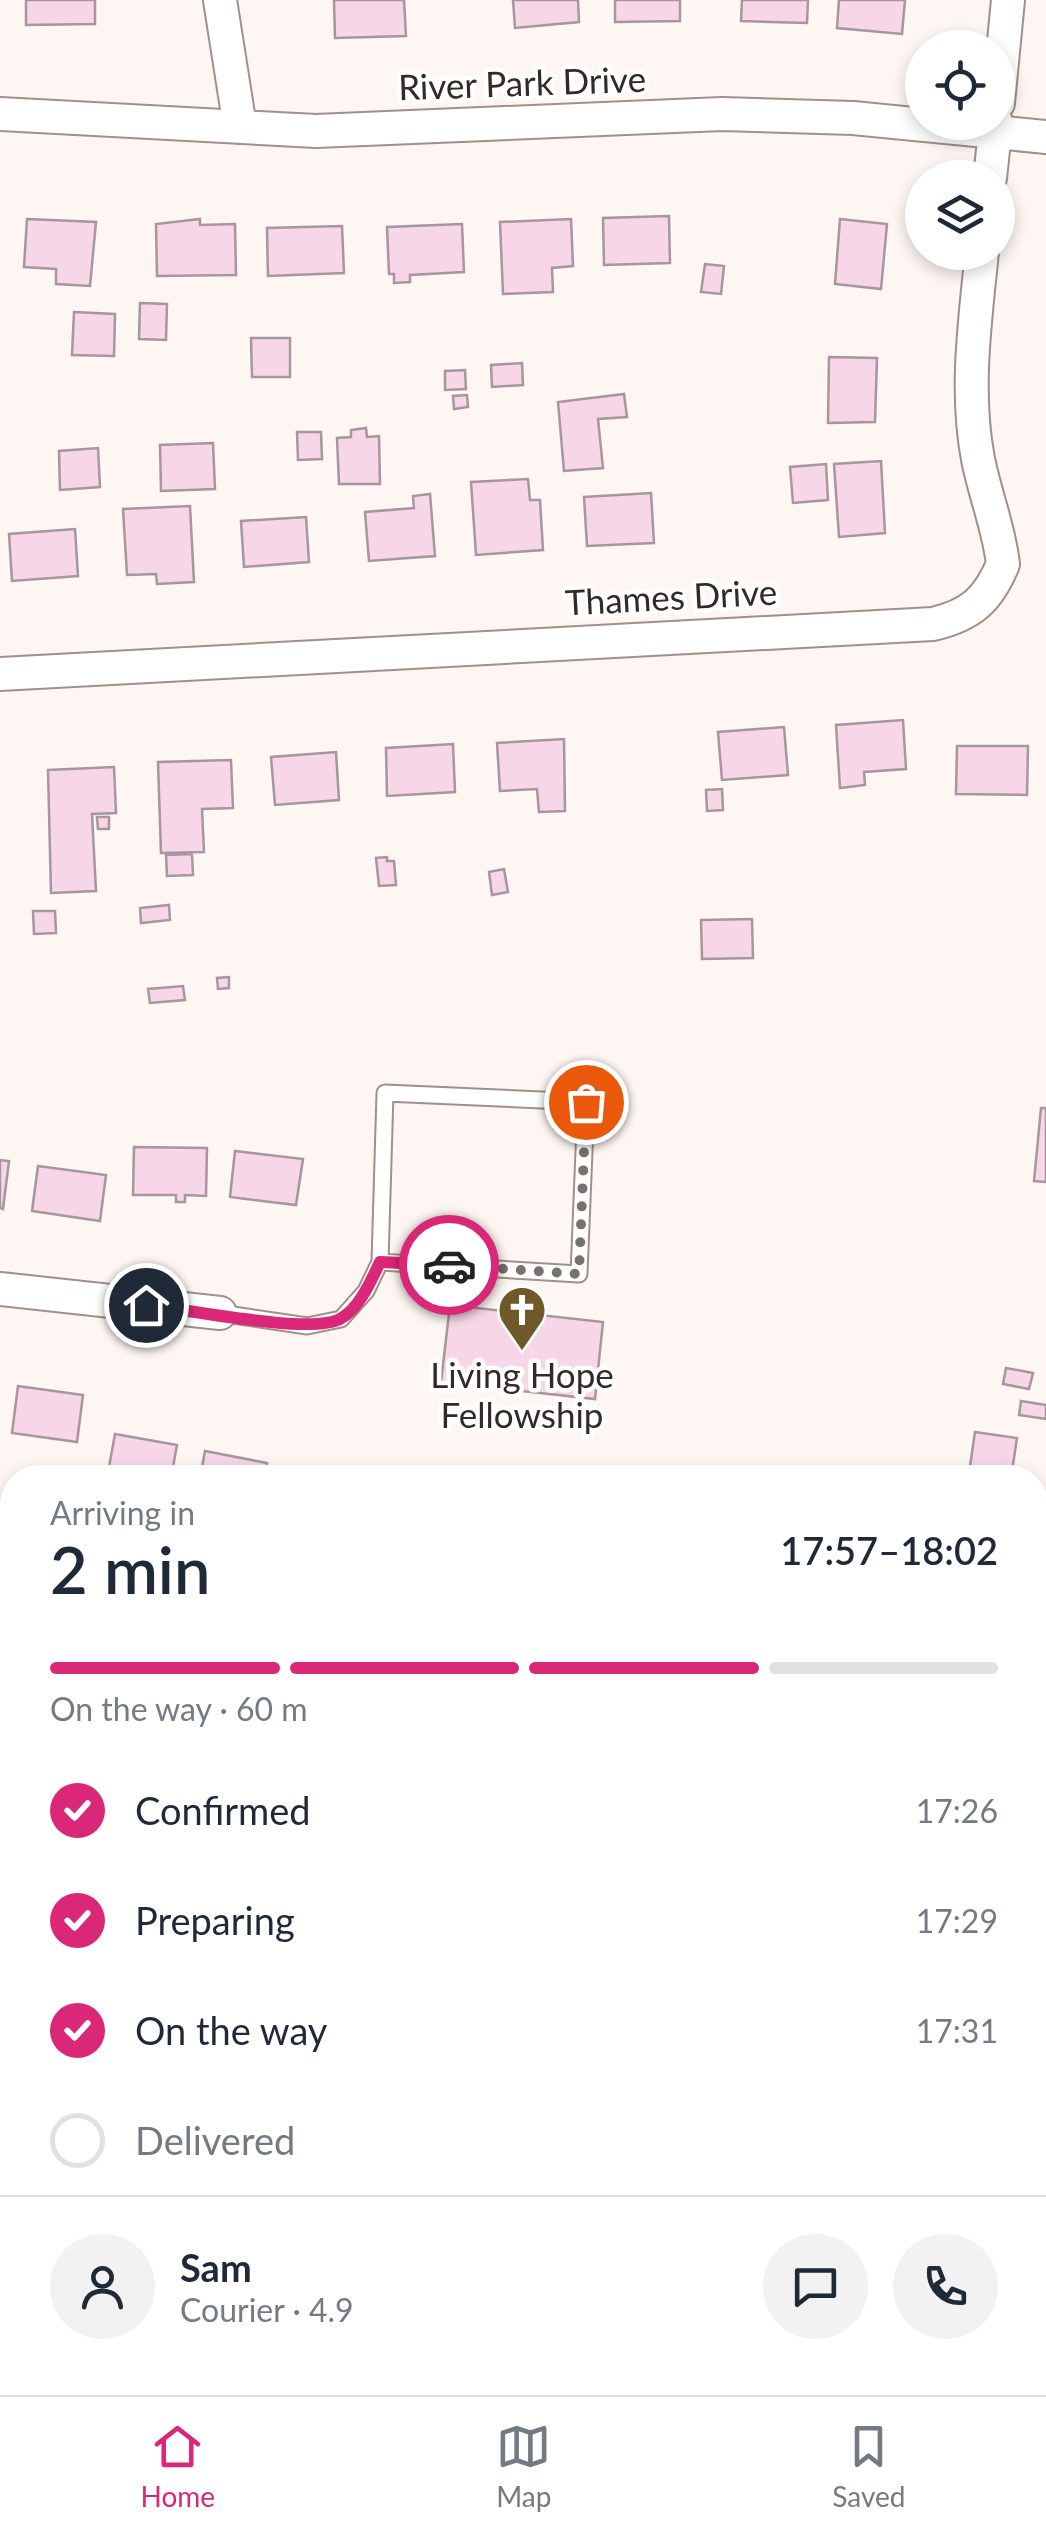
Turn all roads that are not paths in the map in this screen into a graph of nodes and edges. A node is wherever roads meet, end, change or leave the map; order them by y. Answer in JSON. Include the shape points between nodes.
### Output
{"nodes":[{"id":1,"x":220,"y":0,"type":"edge"},
{"id":2,"x":1008,"y":0,"type":"edge"},
{"id":3,"x":1005,"y":30,"type":"edge"},
{"id":4,"x":0,"y":114,"type":"edge"},
{"id":5,"x":905,"y":118,"type":"edge"},
{"id":6,"x":1015,"y":125,"type":"edge"},
{"id":7,"x":240,"y":127,"type":"junction"},
{"id":8,"x":1046,"y":136,"type":"edge"},
{"id":9,"x":980,"y":270,"type":"edge"},
{"id":10,"x":0,"y":674,"type":"edge"},
{"id":11,"x":380,"y":1262,"type":"junction"},
{"id":12,"x":0,"y":1290,"type":"edge"},
{"id":13,"x":220,"y":1313,"type":"joint"}],
"edges":[{"from":1,"to":7,"type":"street"},
{"from":2,"to":3,"type":"street"},
{"from":4,"to":7,"type":"street","name":"River Park Drive"},
{"from":5,"to":7,"type":"street","name":"River Park Drive","via":[[722,114],[316,131]]},
{"from":6,"to":8,"type":"street","name":"River Park Drive"},
{"from":9,"to":10,"type":"street","name":"Thames Drive","via":[[972,404],[1003,564],[981,603],[962,617],[934,624]]},
{"from":11,"to":11,"type":"lane","via":[[384,1093],[586,1102],[579,1274]]},
{"from":11,"to":13,"type":"lane","via":[[366,1291],[340,1319],[307,1326]]},
{"from":12,"to":13,"type":"street"}]}
